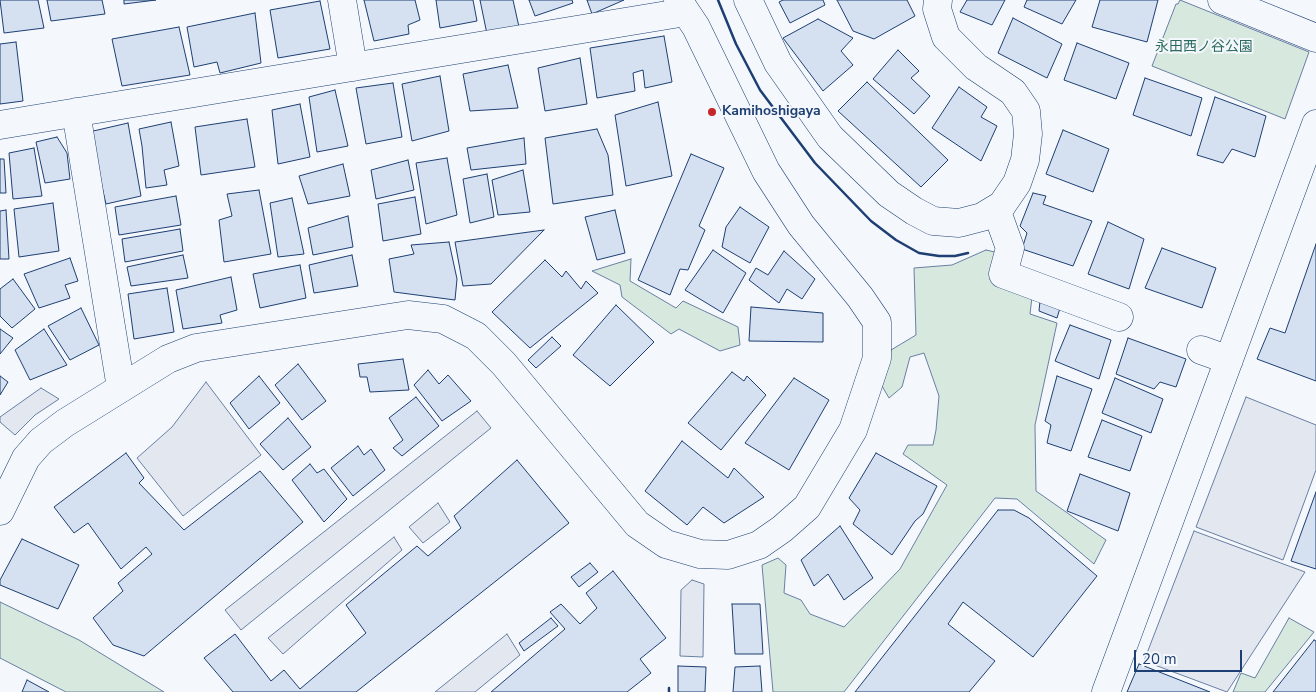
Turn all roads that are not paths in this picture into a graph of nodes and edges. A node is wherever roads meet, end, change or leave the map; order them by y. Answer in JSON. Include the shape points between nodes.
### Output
{"nodes":[{"id":1,"x":342,"y":0,"type":"edge"},
{"id":2,"x":748,"y":0,"type":"edge"},
{"id":3,"x":938,"y":0,"type":"edge"},
{"id":4,"x":1222,"y":0,"type":"edge"},
{"id":5,"x":682,"y":6,"type":"edge"},
{"id":6,"x":1316,"y":38,"type":"edge"},
{"id":7,"x":353,"y":67,"type":"junction"},
{"id":8,"x":76,"y":112,"type":"junction"},
{"id":9,"x":1316,"y":124,"type":"edge"},
{"id":10,"x":0,"y":125,"type":"edge"},
{"id":11,"x":996,"y":209,"type":"junction"},
{"id":12,"x":1119,"y":317,"type":"dead end"},
{"id":13,"x":1201,"y":350,"type":"dead end"},
{"id":14,"x":1229,"y":360,"type":"junction"},
{"id":15,"x":122,"y":388,"type":"junction"},
{"id":16,"x":0,"y":511,"type":"edge"},
{"id":17,"x":1106,"y":692,"type":"edge"}],
"edges":[{"from":1,"to":7,"type":"street"},
{"from":2,"to":11,"type":"street","via":[[778,63],[830,137],[889,194],[933,221],[959,224]]},
{"from":3,"to":11,"type":"street","via":[[937,9],[946,36],[976,67],[1013,92],[1026,111],[1025,160],[1017,184]]},
{"from":4,"to":6,"type":"street"},
{"from":5,"to":7,"type":"street"},
{"from":5,"to":15,"type":"street","via":[[696,27],[766,171],[801,225],[877,322],[877,358],[853,430],[807,508],[759,545],[728,555],[700,554],[666,544],[637,524],[504,364],[476,336],[444,319],[408,315],[196,348],[168,359]]},
{"from":7,"to":8,"type":"street"},
{"from":8,"to":10,"type":"street"},
{"from":8,"to":15,"type":"street"},
{"from":9,"to":14,"type":"street"},
{"from":11,"to":12,"type":"street","via":[[1010,248],[1003,274]]},
{"from":13,"to":14,"type":"street"},
{"from":14,"to":17,"type":"street"},
{"from":15,"to":16,"type":"street","via":[[41,441],[26,458]]}]}
